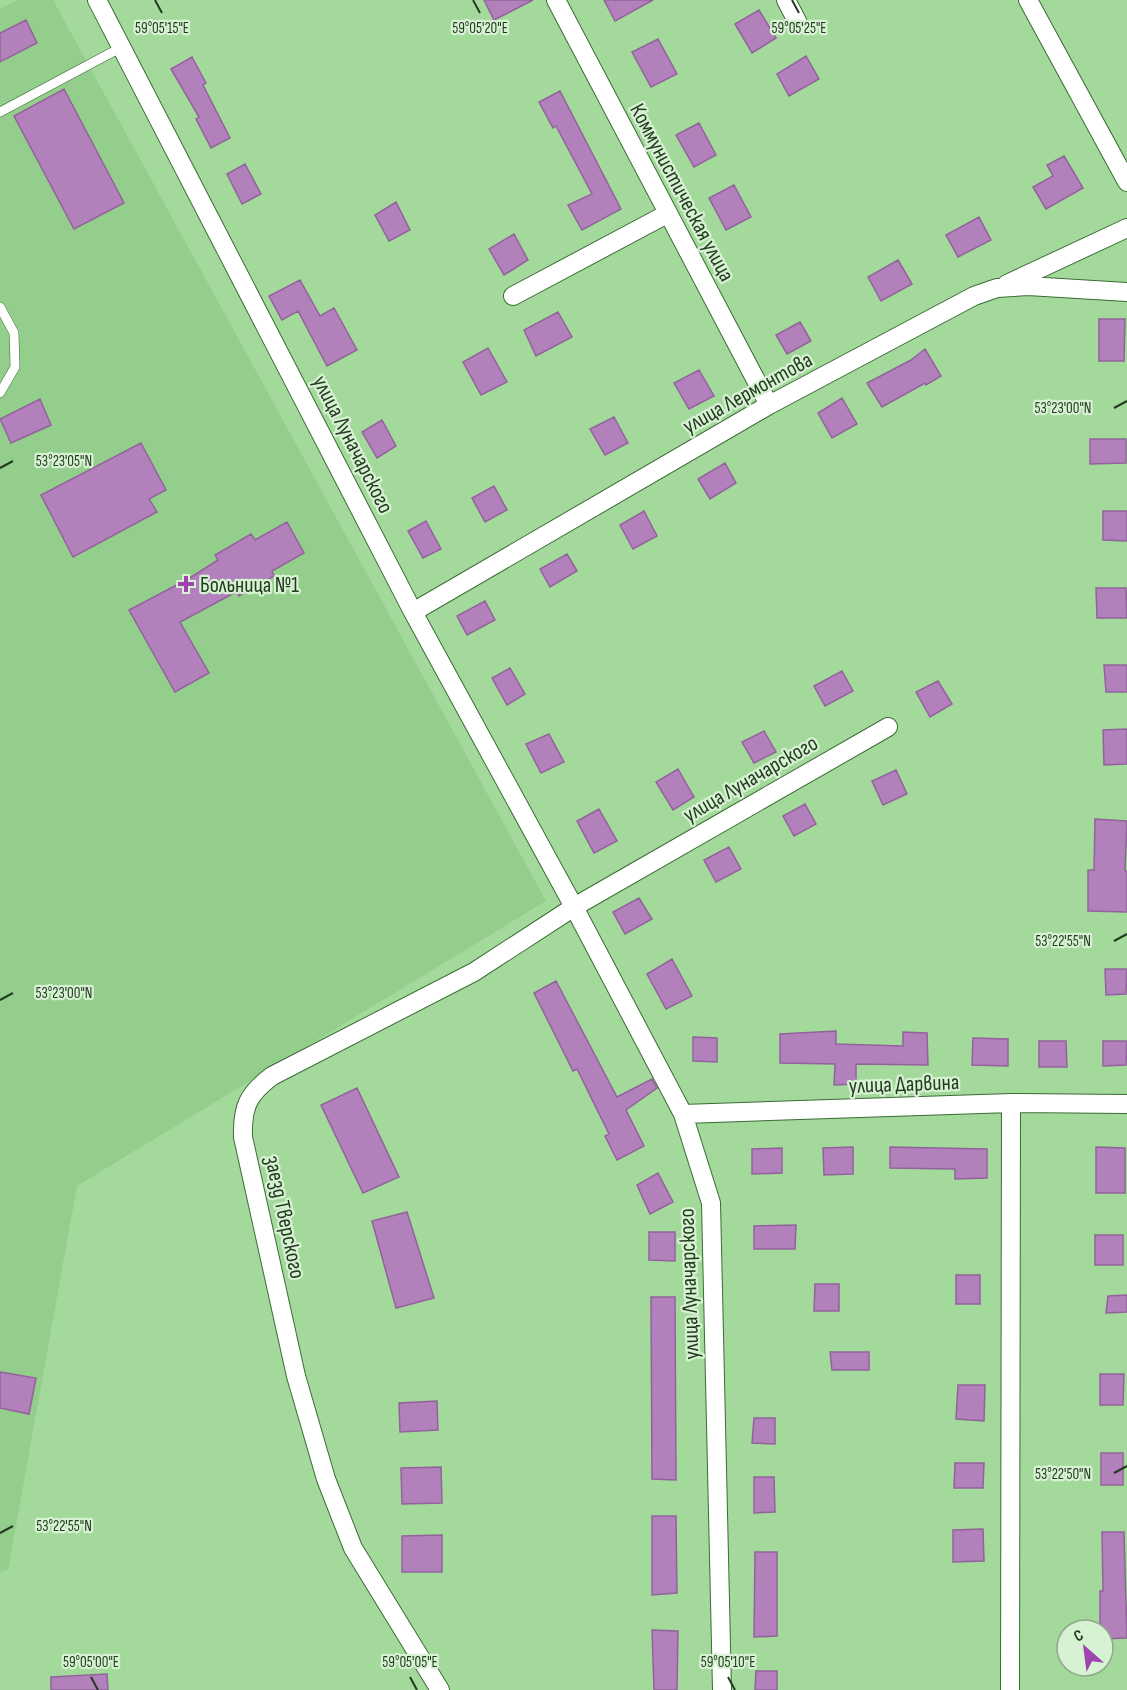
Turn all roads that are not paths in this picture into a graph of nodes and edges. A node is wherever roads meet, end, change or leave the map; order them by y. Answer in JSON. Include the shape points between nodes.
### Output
{"nodes":[{"id":1,"x":98,"y":0,"type":"edge"},
{"id":2,"x":556,"y":0,"type":"edge"},
{"id":3,"x":786,"y":0,"type":"edge"},
{"id":4,"x":1028,"y":0,"type":"edge"},
{"id":5,"x":798,"y":23,"type":"dead end"},
{"id":6,"x":122,"y":47,"type":"junction"},
{"id":7,"x":0,"y":112,"type":"edge"},
{"id":8,"x":1127,"y":182,"type":"edge"},
{"id":9,"x":667,"y":214,"type":"junction"},
{"id":10,"x":1127,"y":228,"type":"edge"},
{"id":11,"x":998,"y":288,"type":"junction"},
{"id":12,"x":1127,"y":292,"type":"edge"},
{"id":13,"x":513,"y":296,"type":"dead end"},
{"id":14,"x":0,"y":307,"type":"edge"},
{"id":15,"x":0,"y":393,"type":"edge"},
{"id":16,"x":769,"y":405,"type":"junction"},
{"id":17,"x":413,"y":612,"type":"junction"},
{"id":18,"x":888,"y":727,"type":"dead end"},
{"id":19,"x":574,"y":907,"type":"junction"},
{"id":20,"x":1011,"y":1103,"type":"junction"},
{"id":21,"x":1127,"y":1104,"type":"edge"},
{"id":22,"x":682,"y":1114,"type":"junction"},
{"id":23,"x":440,"y":1690,"type":"edge"},
{"id":24,"x":722,"y":1690,"type":"edge"},
{"id":25,"x":1010,"y":1690,"type":"edge"}],
"edges":[{"from":1,"to":6,"type":"street","name":"улица Луначарского"},
{"from":2,"to":9,"type":"street","name":"Коммунистическая улица"},
{"from":3,"to":5,"type":"street"},
{"from":4,"to":8,"type":"street"},
{"from":6,"to":7,"type":"lane"},
{"from":6,"to":17,"type":"street","name":"улица Луначарского"},
{"from":9,"to":13,"type":"street"},
{"from":9,"to":16,"type":"street","name":"Коммунистическая улица"},
{"from":10,"to":11,"type":"street"},
{"from":11,"to":12,"type":"street","name":"улица Лермонтова"},
{"from":11,"to":16,"type":"street","name":"улица Лермонтова","via":[[974,296]]},
{"from":14,"to":15,"type":"lane","via":[[14,333],[15,367]]},
{"from":16,"to":17,"type":"street","name":"улица Лермонтова"},
{"from":17,"to":19,"type":"street","name":"улица Луначарского"},
{"from":18,"to":19,"type":"street","name":"улица Луначарского"},
{"from":19,"to":22,"type":"street","name":"улица Луначарского"},
{"from":19,"to":23,"type":"street","name":"заезд Тверского","via":[[474,972],[272,1076],[247,1101],[242,1119],[296,1376],[326,1479],[353,1548]]},
{"from":20,"to":21,"type":"street","name":"улица Дарвина"},
{"from":20,"to":22,"type":"street","name":"улица Дарвина"},
{"from":20,"to":25,"type":"street"},
{"from":22,"to":24,"type":"street","name":"улица Луначарского","via":[[711,1203]]}]}
